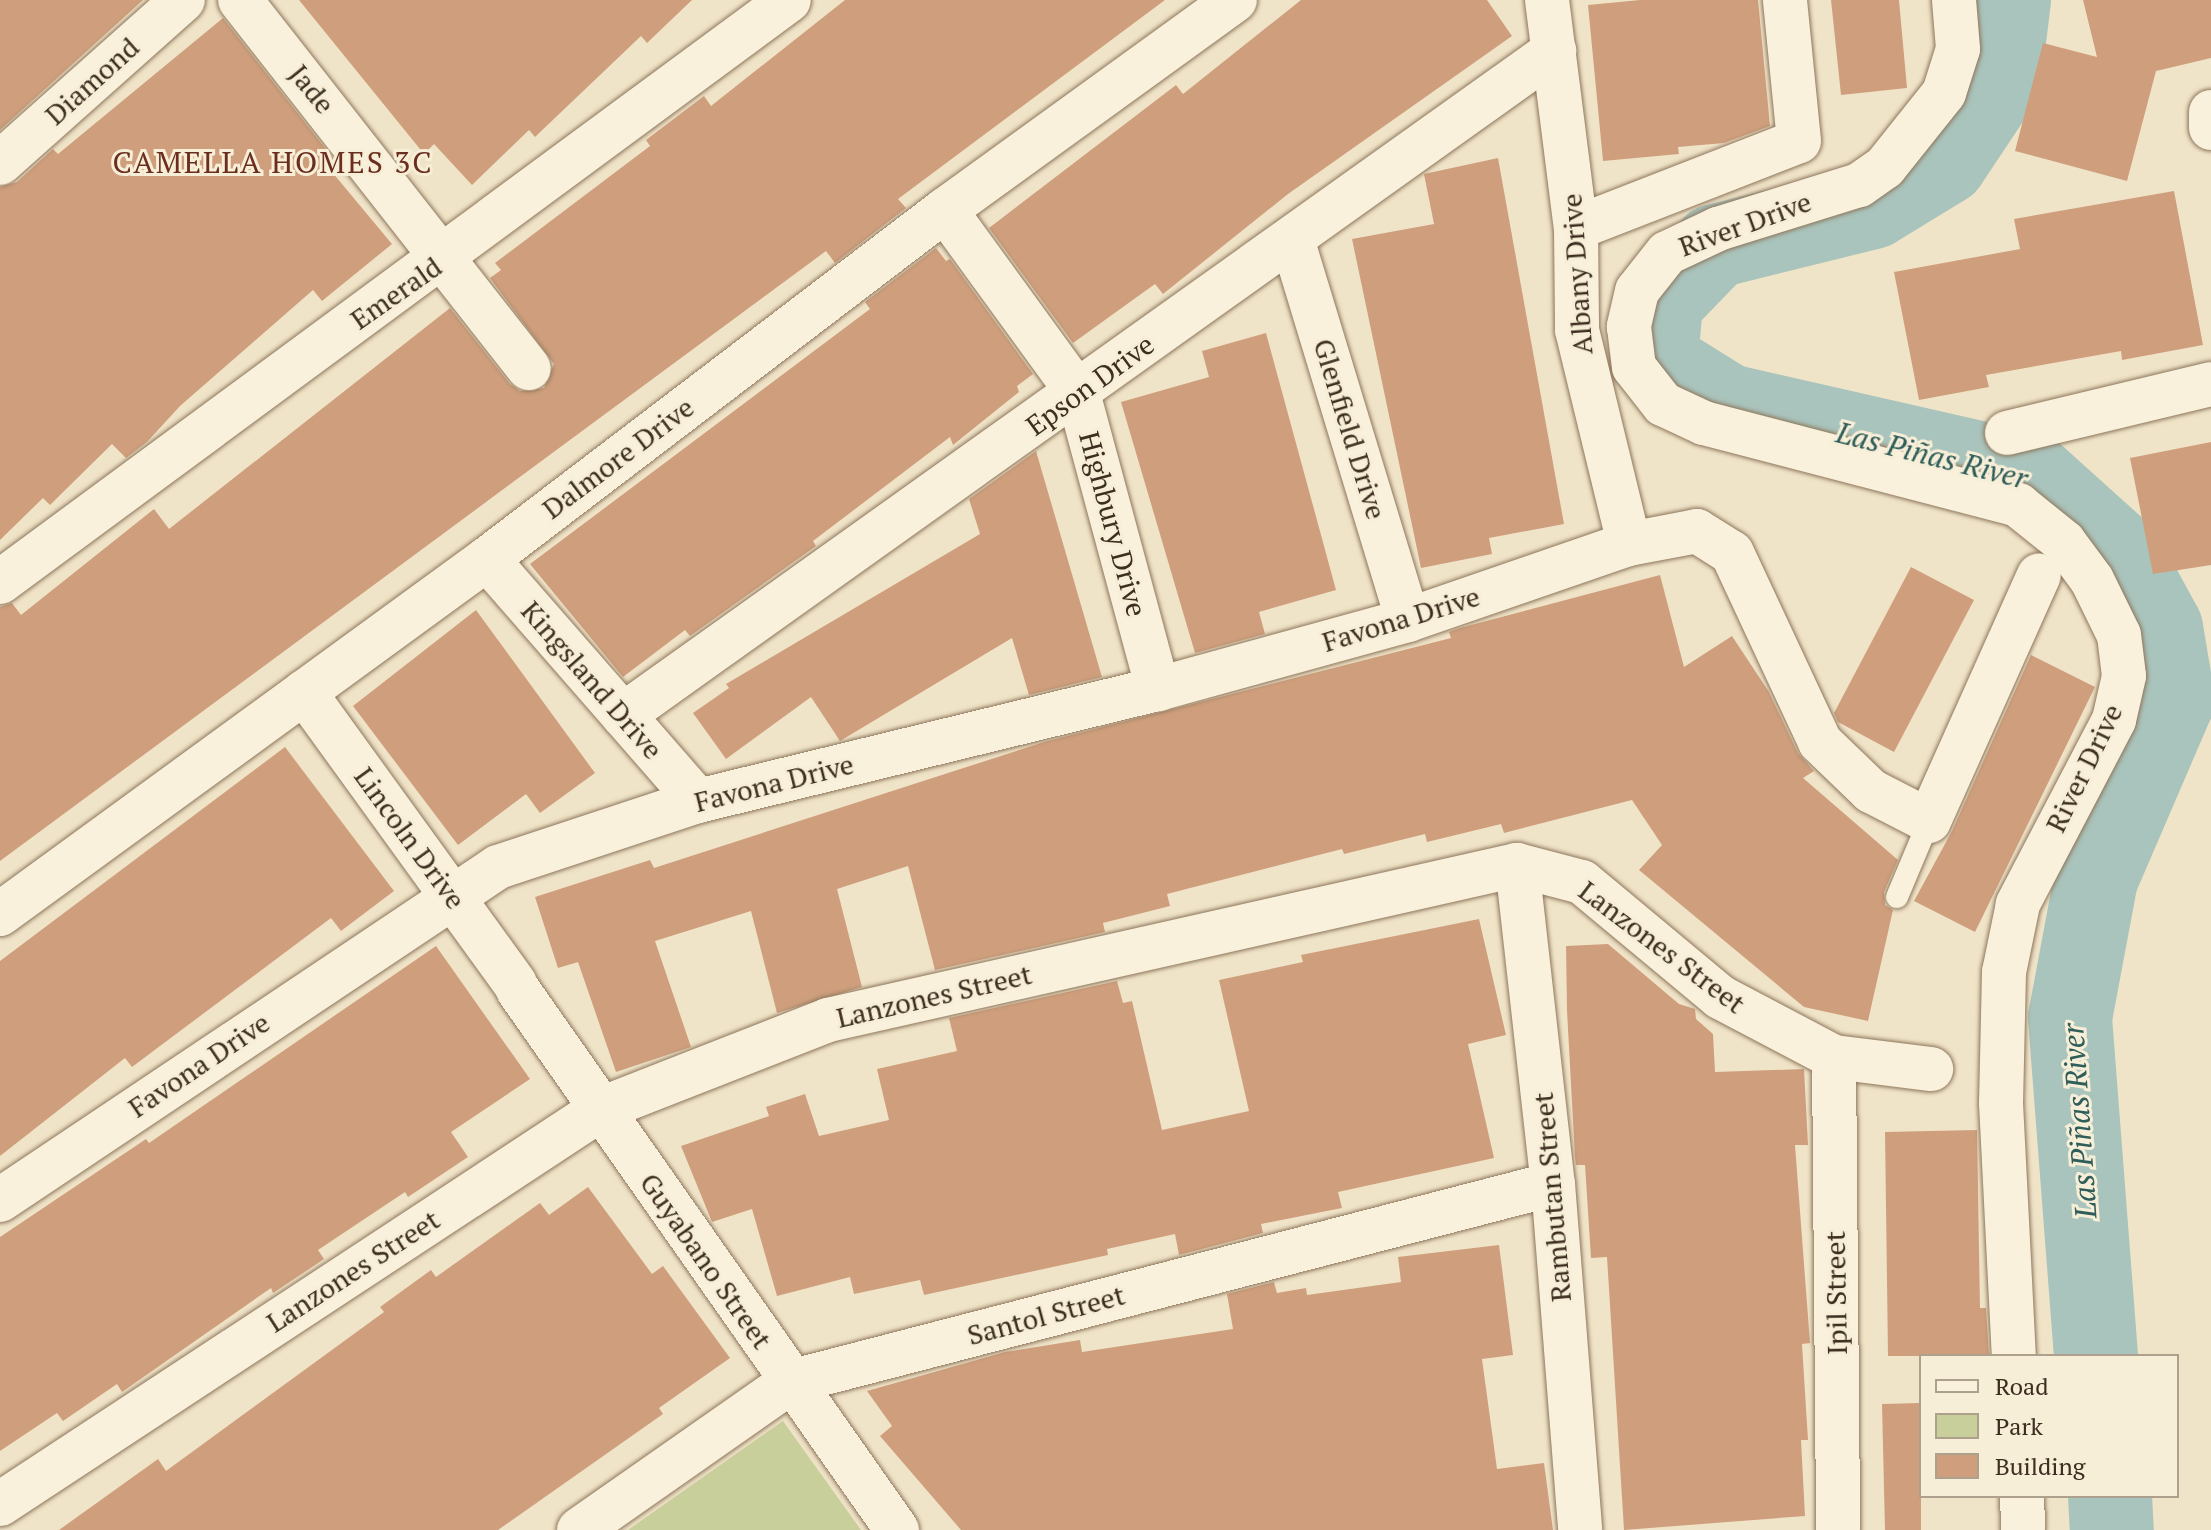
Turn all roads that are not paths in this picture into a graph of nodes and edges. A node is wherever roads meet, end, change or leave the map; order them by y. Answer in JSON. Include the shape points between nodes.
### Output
{"nodes":[{"id":1,"x":183,"y":0,"type":"edge"},
{"id":2,"x":240,"y":0,"type":"edge"},
{"id":3,"x":789,"y":0,"type":"edge"},
{"id":4,"x":1235,"y":0,"type":"edge"},
{"id":5,"x":1547,"y":0,"type":"edge"},
{"id":6,"x":1785,"y":0,"type":"edge"},
{"id":7,"x":1954,"y":0,"type":"edge"},
{"id":8,"x":1554,"y":51,"type":"junction"},
{"id":9,"x":2211,"y":112,"type":"edge"},
{"id":10,"x":2211,"y":128,"type":"edge"},
{"id":11,"x":0,"y":163,"type":"edge"},
{"id":12,"x":945,"y":210,"type":"junction"},
{"id":13,"x":1576,"y":228,"type":"junction"},
{"id":14,"x":1292,"y":239,"type":"junction"},
{"id":15,"x":447,"y":257,"type":"junction"},
{"id":16,"x":529,"y":368,"type":"dead end"},
{"id":17,"x":2211,"y":384,"type":"edge"},
{"id":18,"x":1078,"y":393,"type":"junction"},
{"id":19,"x":2007,"y":433,"type":"dead end"},
{"id":20,"x":1629,"y":544,"type":"junction"},
{"id":21,"x":487,"y":559,"type":"junction"},
{"id":22,"x":2039,"y":575,"type":"dead end"},
{"id":23,"x":0,"y":582,"type":"edge"},
{"id":24,"x":1408,"y":620,"type":"junction"},
{"id":25,"x":1158,"y":689,"type":"junction"},
{"id":26,"x":304,"y":692,"type":"junction"},
{"id":27,"x":623,"y":715,"type":"junction"},
{"id":28,"x":698,"y":801,"type":"junction"},
{"id":29,"x":1929,"y":821,"type":"junction"},
{"id":30,"x":1517,"y":865,"type":"junction"},
{"id":31,"x":451,"y":894,"type":"junction"},
{"id":32,"x":1897,"y":897,"type":"dead end"},
{"id":33,"x":0,"y":914,"type":"edge"},
{"id":34,"x":516,"y":987,"type":"joint"},
{"id":35,"x":1834,"y":1057,"type":"junction"},
{"id":36,"x":1931,"y":1069,"type":"dead end"},
{"id":37,"x":601,"y":1109,"type":"junction"},
{"id":38,"x":1553,"y":1184,"type":"junction"},
{"id":39,"x":0,"y":1200,"type":"edge"},
{"id":40,"x":2014,"y":1354,"type":"edge"},
{"id":41,"x":790,"y":1382,"type":"junction"},
{"id":42,"x":2022,"y":1498,"type":"edge"},
{"id":43,"x":0,"y":1504,"type":"edge"},
{"id":44,"x":579,"y":1530,"type":"edge"},
{"id":45,"x":897,"y":1530,"type":"edge"},
{"id":46,"x":1580,"y":1530,"type":"edge"},
{"id":47,"x":1838,"y":1530,"type":"edge"},
{"id":48,"x":2023,"y":1530,"type":"edge"}],
"edges":[{"from":1,"to":11,"type":"street","name":"Diamond"},
{"from":2,"to":15,"type":"street","name":"Jade"},
{"from":3,"to":15,"type":"street","name":"Emerald"},
{"from":4,"to":12,"type":"street","name":"Dalmore Drive"},
{"from":5,"to":8,"type":"street","name":"Albany Drive"},
{"from":6,"to":13,"type":"street","via":[[1799,141]]},
{"from":7,"to":40,"type":"street","name":"River Drive","via":[[1958,49],[1944,93],[1885,167],[1859,185],[1718,229],[1667,253],[1637,291],[1629,327],[1634,367],[1663,404],[1704,423],[2018,505],[2064,542],[2092,580],[2119,635],[2124,676],[2114,720],[2018,904],[2004,972],[2001,1103]]},
{"from":8,"to":13,"type":"street","name":"Albany Drive"},
{"from":8,"to":14,"type":"street","name":"Epson Drive"},
{"from":9,"to":10,"type":"street"},
{"from":12,"to":18,"type":"street","name":"Highbury Drive"},
{"from":12,"to":21,"type":"street","name":"Dalmore Drive"},
{"from":13,"to":20,"type":"street","name":"Albany Drive","via":[[1577,330]]},
{"from":14,"to":18,"type":"street","name":"Epson Drive"},
{"from":14,"to":24,"type":"street","name":"Glenfield Drive"},
{"from":15,"to":16,"type":"street","name":"Jade"},
{"from":15,"to":23,"type":"street","name":"Emerald"},
{"from":17,"to":19,"type":"street"},
{"from":18,"to":25,"type":"street","name":"Highbury Drive"},
{"from":18,"to":27,"type":"street","name":"Epson Drive"},
{"from":20,"to":24,"type":"street","name":"Favona Drive"},
{"from":20,"to":29,"type":"street","name":"Favona Drive","via":[[1697,531],[1732,553],[1820,742],[1871,791]]},
{"from":21,"to":26,"type":"street","name":"Dalmore Drive"},
{"from":21,"to":27,"type":"street","name":"Kingsland Drive"},
{"from":22,"to":29,"type":"street"},
{"from":24,"to":25,"type":"street","name":"Favona Drive"},
{"from":25,"to":28,"type":"street","name":"Favona Drive"},
{"from":26,"to":31,"type":"street","name":"Lincoln Drive"},
{"from":26,"to":33,"type":"street","name":"Dalmore Drive"},
{"from":27,"to":28,"type":"street","name":"Kingsland Drive"},
{"from":28,"to":31,"type":"street","name":"Favona Drive","via":[[498,867]]},
{"from":29,"to":32,"type":"lane"},
{"from":30,"to":35,"type":"street","name":"Lanzones Street","via":[[1582,882],[1720,997]]},
{"from":30,"to":37,"type":"street","name":"Lanzones Street","via":[[828,1020]]},
{"from":30,"to":38,"type":"street","name":"Rambutan Street"},
{"from":31,"to":34,"type":"street","name":"Lincoln Drive"},
{"from":31,"to":39,"type":"street","name":"Favona Drive"},
{"from":34,"to":37,"type":"street","name":"Guyabano Street"},
{"from":35,"to":36,"type":"street","name":"Lanzones Street"},
{"from":35,"to":47,"type":"street","name":"Ipil Street"},
{"from":37,"to":41,"type":"street","name":"Guyabano Street"},
{"from":37,"to":43,"type":"street","name":"Lanzones Street"},
{"from":38,"to":41,"type":"street","name":"Santol Street"},
{"from":38,"to":46,"type":"street","name":"Rambutan Street"},
{"from":41,"to":44,"type":"street","name":"Santol Street"},
{"from":41,"to":45,"type":"street","name":"Guyabano Street"},
{"from":42,"to":48,"type":"street"}]}
